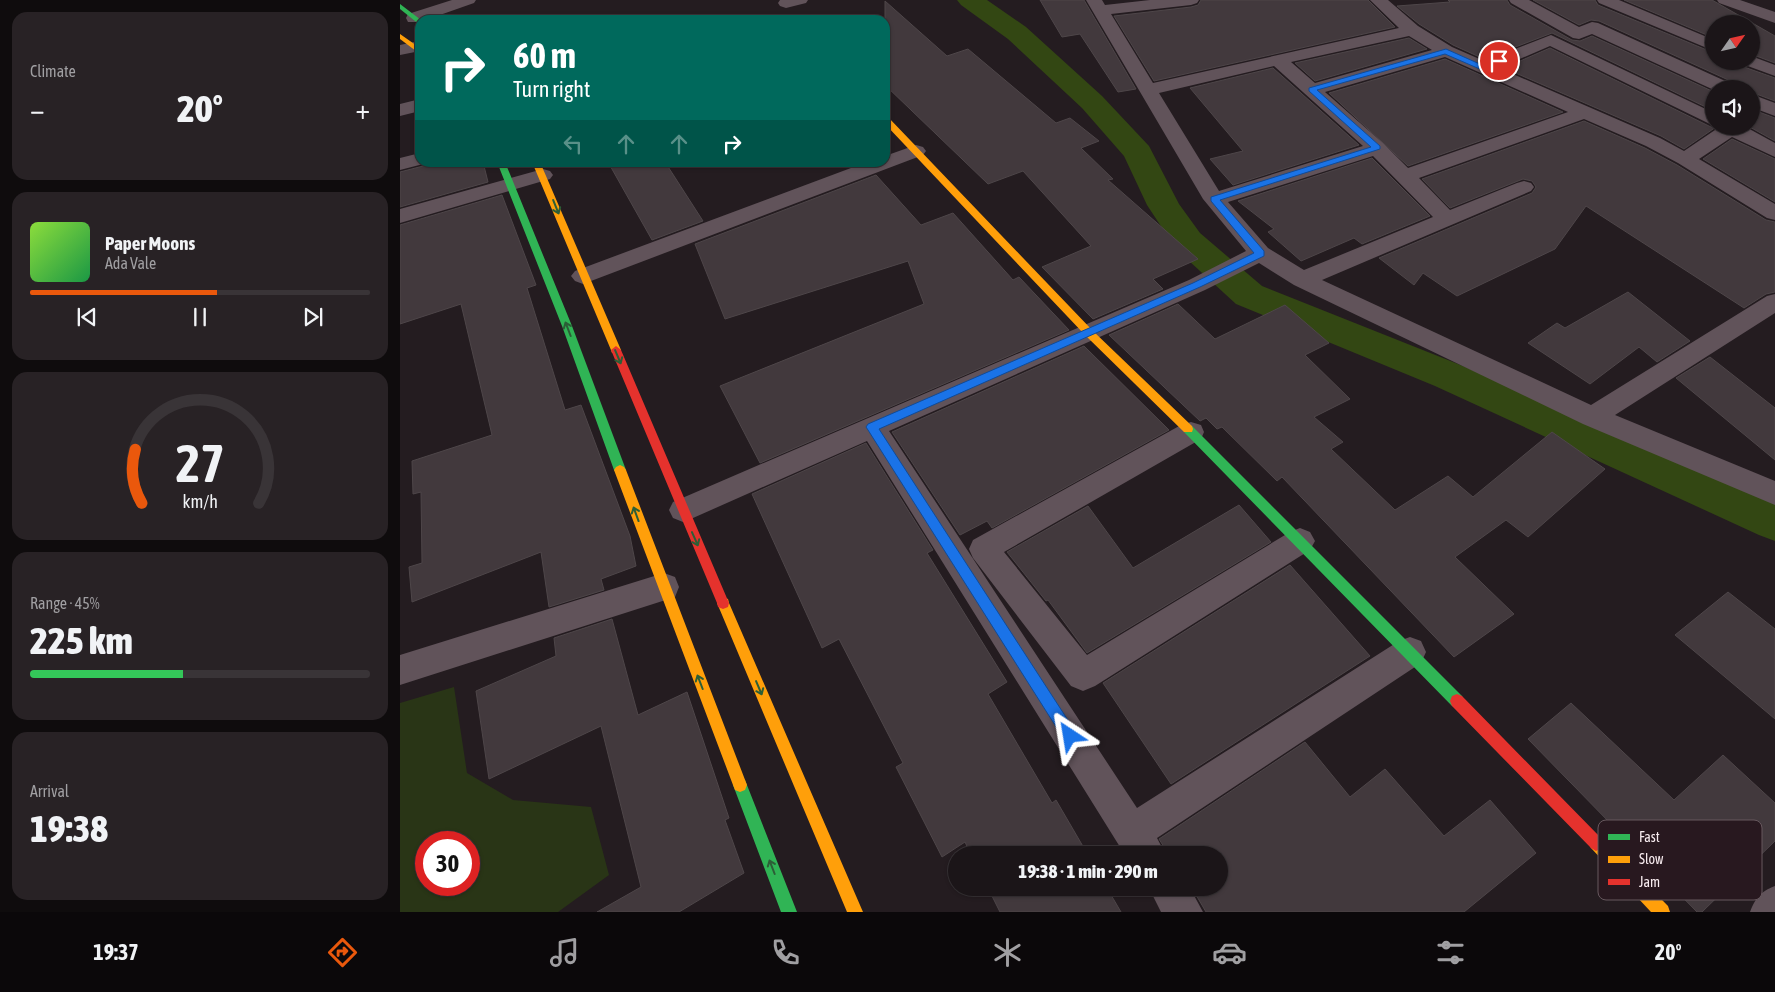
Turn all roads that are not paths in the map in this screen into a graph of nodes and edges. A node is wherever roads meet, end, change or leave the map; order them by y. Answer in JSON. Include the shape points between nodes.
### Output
{"nodes":[{"id":1,"x":468,"y":0,"type":"edge"},
{"id":2,"x":1191,"y":0,"type":"edge"},
{"id":3,"x":1378,"y":0,"type":"edge"},
{"id":4,"x":1517,"y":0,"type":"edge"},
{"id":5,"x":1605,"y":0,"type":"edge"},
{"id":6,"x":1725,"y":0,"type":"edge"},
{"id":7,"x":1097,"y":5,"type":"edge"},
{"id":8,"x":400,"y":6,"type":"edge"},
{"id":9,"x":432,"y":15,"type":"edge"},
{"id":10,"x":1775,"y":18,"type":"edge"},
{"id":11,"x":415,"y":19,"type":"edge"},
{"id":12,"x":1412,"y":30,"type":"junction"},
{"id":13,"x":400,"y":36,"type":"edge"},
{"id":14,"x":1705,"y":42,"type":"edge"},
{"id":15,"x":411,"y":50,"type":"edge"},
{"id":16,"x":1446,"y":51,"type":"junction"},
{"id":17,"x":1278,"y":60,"type":"junction"},
{"id":18,"x":1760,"y":65,"type":"edge"},
{"id":19,"x":1482,"y":68,"type":"junction"},
{"id":20,"x":1775,"y":71,"type":"edge"},
{"id":21,"x":1707,"y":80,"type":"edge"},
{"id":22,"x":1147,"y":90,"type":"junction"},
{"id":23,"x":1312,"y":90,"type":"junction"},
{"id":24,"x":415,"y":106,"type":"edge"},
{"id":25,"x":400,"y":110,"type":"edge"},
{"id":26,"x":1585,"y":112,"type":"junction"},
{"id":27,"x":1705,"y":115,"type":"edge"},
{"id":28,"x":890,"y":124,"type":"edge"},
{"id":29,"x":1714,"y":135,"type":"edge"},
{"id":30,"x":1745,"y":135,"type":"edge"},
{"id":31,"x":1377,"y":148,"type":"junction"},
{"id":32,"x":916,"y":151,"type":"junction"},
{"id":33,"x":1775,"y":151,"type":"edge"},
{"id":34,"x":1685,"y":159,"type":"junction"},
{"id":35,"x":415,"y":160,"type":"edge"},
{"id":36,"x":890,"y":161,"type":"edge"},
{"id":37,"x":400,"y":164,"type":"edge"},
{"id":38,"x":503,"y":167,"type":"edge"},
{"id":39,"x":873,"y":167,"type":"edge"},
{"id":40,"x":540,"y":168,"type":"edge"},
{"id":41,"x":1406,"y":176,"type":"junction"},
{"id":42,"x":511,"y":184,"type":"junction"},
{"id":43,"x":1524,"y":187,"type":"dead end"},
{"id":44,"x":1214,"y":199,"type":"junction"},
{"id":45,"x":1775,"y":213,"type":"edge"},
{"id":46,"x":400,"y":216,"type":"edge"},
{"id":47,"x":1448,"y":220,"type":"junction"},
{"id":48,"x":1252,"y":258,"type":"junction"},
{"id":49,"x":583,"y":276,"type":"junction"},
{"id":50,"x":1302,"y":280,"type":"junction"},
{"id":51,"x":1775,"y":302,"type":"edge"},
{"id":52,"x":1089,"y":333,"type":"junction"},
{"id":53,"x":1592,"y":417,"type":"junction"},
{"id":54,"x":872,"y":427,"type":"junction"},
{"id":55,"x":1191,"y":432,"type":"junction"},
{"id":56,"x":1775,"y":493,"type":"edge"},
{"id":57,"x":683,"y":510,"type":"junction"},
{"id":58,"x":1300,"y":541,"type":"junction"},
{"id":59,"x":664,"y":587,"type":"junction"},
{"id":60,"x":1410,"y":652,"type":"junction"},
{"id":61,"x":400,"y":670,"type":"edge"},
{"id":62,"x":1139,"y":844,"type":"edge"},
{"id":63,"x":1598,"y":846,"type":"edge"},
{"id":64,"x":1173,"y":896,"type":"edge"},
{"id":65,"x":1650,"y":900,"type":"edge"},
{"id":66,"x":1775,"y":905,"type":"edge"},
{"id":67,"x":789,"y":912,"type":"edge"},
{"id":68,"x":855,"y":912,"type":"edge"},
{"id":69,"x":1184,"y":912,"type":"edge"},
{"id":70,"x":1662,"y":912,"type":"edge"},
{"id":71,"x":1769,"y":912,"type":"edge"}],
"edges":[{"from":1,"to":9,"type":"street"},
{"from":2,"to":7,"type":"street"},
{"from":3,"to":12,"type":"street"},
{"from":4,"to":21,"type":"street","via":[[1579,34],[1592,27]]},
{"from":5,"to":14,"type":"street"},
{"from":6,"to":10,"type":"street"},
{"from":7,"to":22,"type":"street"},
{"from":8,"to":11,"type":"main road"},
{"from":12,"to":16,"type":"street"},
{"from":12,"to":17,"type":"street"},
{"from":13,"to":15,"type":"main road"},
{"from":16,"to":19,"type":"street"},
{"from":16,"to":23,"type":"street"},
{"from":17,"to":22,"type":"street"},
{"from":17,"to":23,"type":"street"},
{"from":18,"to":20,"type":"street"},
{"from":19,"to":26,"type":"street"},
{"from":19,"to":27,"type":"street","via":[[1551,40]]},
{"from":22,"to":44,"type":"street"},
{"from":23,"to":31,"type":"street"},
{"from":24,"to":25,"type":"street"},
{"from":26,"to":34,"type":"street"},
{"from":26,"to":41,"type":"street"},
{"from":28,"to":32,"type":"main road"},
{"from":29,"to":34,"type":"street"},
{"from":30,"to":33,"type":"street"},
{"from":31,"to":41,"type":"street"},
{"from":31,"to":44,"type":"street"},
{"from":32,"to":36,"type":"street"},
{"from":32,"to":52,"type":"main road"},
{"from":34,"to":45,"type":"street"},
{"from":35,"to":37,"type":"street"},
{"from":38,"to":42,"type":"main road"},
{"from":39,"to":49,"type":"street"},
{"from":40,"to":42,"type":"street"},
{"from":40,"to":49,"type":"main road","one_way":true},
{"from":41,"to":47,"type":"street"},
{"from":42,"to":46,"type":"street"},
{"from":59,"to":42,"type":"main road","one_way":true},
{"from":43,"to":47,"type":"street"},
{"from":44,"to":48,"type":"street"},
{"from":47,"to":50,"type":"street"},
{"from":48,"to":50,"type":"street"},
{"from":48,"to":52,"type":"street"},
{"from":49,"to":57,"type":"main road","one_way":true},
{"from":50,"to":53,"type":"street"},
{"from":51,"to":53,"type":"street"},
{"from":52,"to":54,"type":"street"},
{"from":52,"to":55,"type":"main road"},
{"from":53,"to":56,"type":"street"},
{"from":54,"to":57,"type":"street"},
{"from":54,"to":62,"type":"street"},
{"from":55,"to":58,"type":"main road"},
{"from":55,"to":58,"type":"street","via":[[984,549],[1083,675]]},
{"from":57,"to":68,"type":"main road","one_way":true},
{"from":58,"to":60,"type":"main road"},
{"from":59,"to":61,"type":"street"},
{"from":67,"to":59,"type":"main road","one_way":true},
{"from":60,"to":62,"type":"street"},
{"from":60,"to":63,"type":"main road"},
{"from":64,"to":69,"type":"street"},
{"from":65,"to":70,"type":"main road"},
{"from":66,"to":71,"type":"street"}]}
